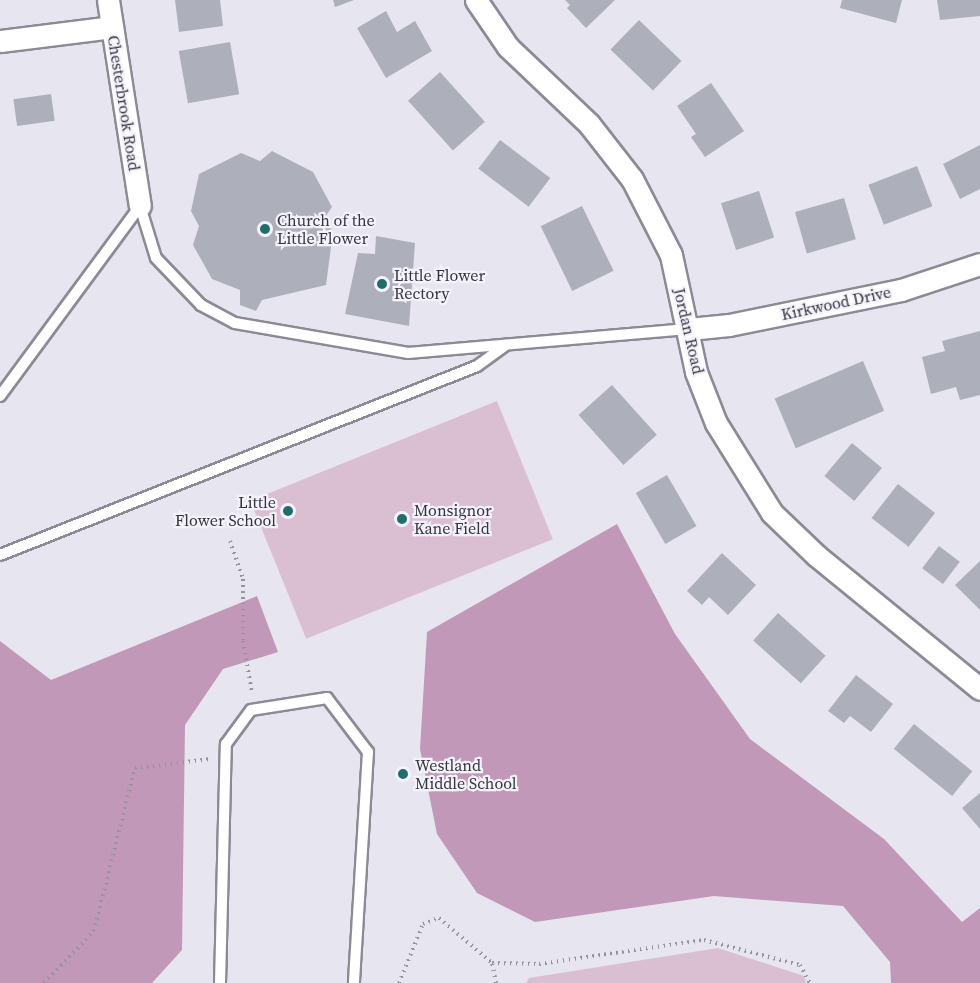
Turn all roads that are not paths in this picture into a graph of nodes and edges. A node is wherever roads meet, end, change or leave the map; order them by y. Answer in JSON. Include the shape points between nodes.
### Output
{"nodes":[{"id":1,"x":108,"y":0,"type":"edge"},
{"id":2,"x":476,"y":0,"type":"edge"},
{"id":3,"x":112,"y":27,"type":"junction"},
{"id":4,"x":0,"y":41,"type":"edge"},
{"id":5,"x":140,"y":206,"type":"junction"},
{"id":6,"x":980,"y":264,"type":"edge"},
{"id":7,"x":689,"y":329,"type":"junction"},
{"id":8,"x":507,"y":344,"type":"junction"},
{"id":9,"x":0,"y":396,"type":"edge"},
{"id":10,"x":0,"y":555,"type":"edge"},
{"id":11,"x":980,"y":689,"type":"edge"},
{"id":12,"x":220,"y":983,"type":"edge"},
{"id":13,"x":354,"y":983,"type":"edge"}],
"edges":[{"from":1,"to":3,"type":"street","name":"Chesterbrook Road"},
{"from":2,"to":7,"type":"street","name":"Jordan Road","via":[[508,47],[589,124],[632,179],[671,255]]},
{"from":3,"to":4,"type":"street"},
{"from":3,"to":5,"type":"street","name":"Chesterbrook Road"},
{"from":5,"to":8,"type":"lane","via":[[156,258],[201,305],[235,323],[408,352]]},
{"from":5,"to":9,"type":"lane"},
{"from":6,"to":7,"type":"street","name":"Kirkwood Drive","via":[[902,290],[729,325]]},
{"from":7,"to":8,"type":"lane"},
{"from":7,"to":11,"type":"street","name":"Jordan Road","via":[[696,372],[716,423],[772,513],[817,556]]},
{"from":8,"to":10,"type":"lane","via":[[477,366]]},
{"from":12,"to":13,"type":"lane","via":[[226,744],[250,710],[327,698],[368,752]]}]}
